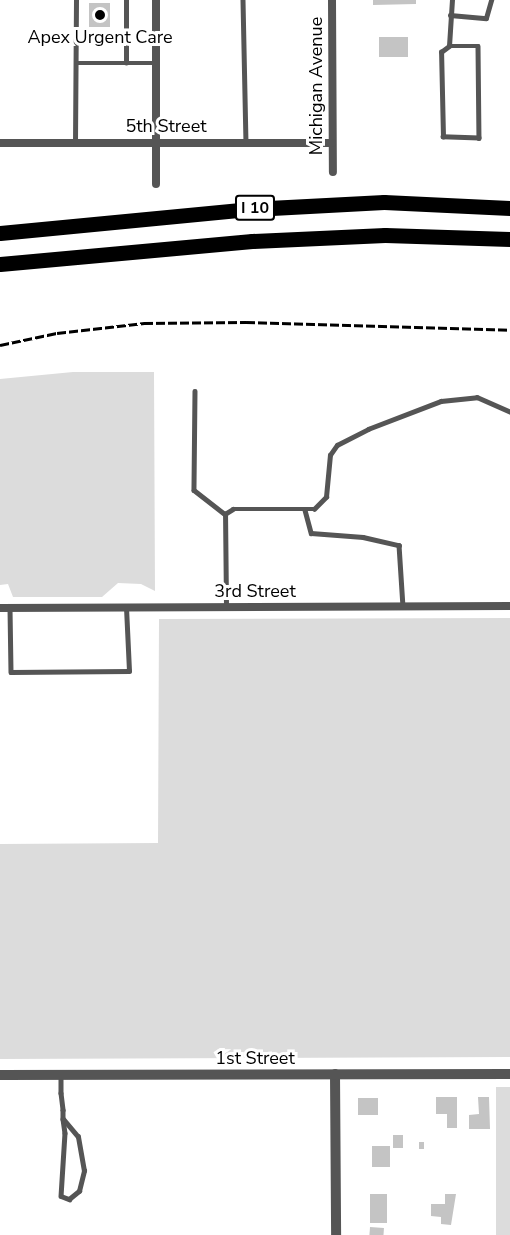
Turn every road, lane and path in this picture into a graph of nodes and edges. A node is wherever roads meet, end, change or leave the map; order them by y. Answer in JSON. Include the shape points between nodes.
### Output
{"nodes":[{"id":1,"x":76,"y":0,"type":"edge"},
{"id":2,"x":126,"y":0,"type":"edge"},
{"id":3,"x":156,"y":0,"type":"edge"},
{"id":4,"x":243,"y":0,"type":"edge"},
{"id":5,"x":332,"y":0,"type":"edge"},
{"id":6,"x":452,"y":0,"type":"edge"},
{"id":7,"x":491,"y":0,"type":"edge"},
{"id":8,"x":450,"y":15,"type":"junction"},
{"id":9,"x":448,"y":46,"type":"junction"},
{"id":10,"x":76,"y":63,"type":"junction"},
{"id":11,"x":126,"y":63,"type":"junction"},
{"id":12,"x":156,"y":63,"type":"junction"},
{"id":13,"x":0,"y":143,"type":"edge"},
{"id":14,"x":75,"y":143,"type":"junction"},
{"id":15,"x":156,"y":143,"type":"junction"},
{"id":16,"x":246,"y":143,"type":"junction"},
{"id":17,"x":332,"y":143,"type":"junction"},
{"id":18,"x":333,"y":172,"type":"dead end"},
{"id":19,"x":156,"y":184,"type":"dead end"},
{"id":20,"x":510,"y":208,"type":"edge"},
{"id":21,"x":0,"y":233,"type":"edge"},
{"id":22,"x":510,"y":239,"type":"edge"},
{"id":23,"x":0,"y":264,"type":"edge"},
{"id":24,"x":195,"y":391,"type":"dead end"},
{"id":25,"x":510,"y":412,"type":"edge"},
{"id":26,"x":305,"y":510,"type":"junction"},
{"id":27,"x":225,"y":514,"type":"junction"},
{"id":28,"x":510,"y":606,"type":"edge"},
{"id":29,"x":403,"y":607,"type":"junction"},
{"id":30,"x":0,"y":608,"type":"edge"},
{"id":31,"x":10,"y":608,"type":"junction"},
{"id":32,"x":126,"y":608,"type":"junction"},
{"id":33,"x":226,"y":608,"type":"junction"},
{"id":34,"x":335,"y":1074,"type":"junction"},
{"id":35,"x":510,"y":1074,"type":"edge"},
{"id":36,"x":0,"y":1075,"type":"edge"},
{"id":37,"x":61,"y":1075,"type":"junction"},
{"id":38,"x":63,"y":1119,"type":"junction"},
{"id":39,"x":336,"y":1235,"type":"edge"}],
"edges":[{"from":1,"to":10,"type":"lane"},
{"from":2,"to":11,"type":"lane"},
{"from":3,"to":12,"type":"street"},
{"from":4,"to":16,"type":"lane"},
{"from":5,"to":17,"type":"street","name":"Michigan Avenue"},
{"from":6,"to":8,"type":"lane"},
{"from":7,"to":8,"type":"lane","via":[[486,18]]},
{"from":8,"to":9,"type":"lane"},
{"from":9,"to":9,"type":"lane","via":[[441,52],[443,137],[479,138],[478,46]]},
{"from":10,"to":11,"type":"lane"},
{"from":10,"to":14,"type":"lane"},
{"from":11,"to":12,"type":"lane"},
{"from":12,"to":15,"type":"street"},
{"from":13,"to":14,"type":"street","name":"5th Street"},
{"from":14,"to":15,"type":"street","name":"5th Street"},
{"from":15,"to":16,"type":"street","name":"5th Street"},
{"from":15,"to":19,"type":"street"},
{"from":16,"to":17,"type":"street","name":"5th Street"},
{"from":17,"to":18,"type":"street","name":"Michigan Avenue"},
{"from":20,"to":21,"type":"highway","number":"I 10","via":[[384,202],[262,208]]},
{"from":22,"to":23,"type":"highway","number":"I 10","via":[[385,234],[264,240]]},
{"from":24,"to":27,"type":"lane","via":[[195,490]]},
{"from":25,"to":26,"type":"lane","via":[[477,397],[441,401],[368,429],[337,445],[330,455],[326,497],[314,509]]},
{"from":26,"to":27,"type":"lane","via":[[232,509]]},
{"from":26,"to":29,"type":"lane","via":[[311,533],[363,537],[399,545]]},
{"from":27,"to":33,"type":"lane"},
{"from":28,"to":29,"type":"street","name":"3rd Street"},
{"from":29,"to":33,"type":"street","name":"3rd Street"},
{"from":30,"to":31,"type":"street","name":"3rd Street"},
{"from":31,"to":32,"type":"street","name":"3rd Street"},
{"from":31,"to":32,"type":"lane","via":[[10,672],[129,670]]},
{"from":32,"to":33,"type":"street","name":"3rd Street"},
{"from":34,"to":35,"type":"street","name":"1st Street"},
{"from":34,"to":37,"type":"street","name":"1st Street"},
{"from":34,"to":39,"type":"street"},
{"from":36,"to":37,"type":"street","name":"1st Street"},
{"from":37,"to":38,"type":"lane"},
{"from":38,"to":38,"type":"lane","via":[[61,1196],[69,1199],[79,1191],[84,1171],[78,1137]]}]}
